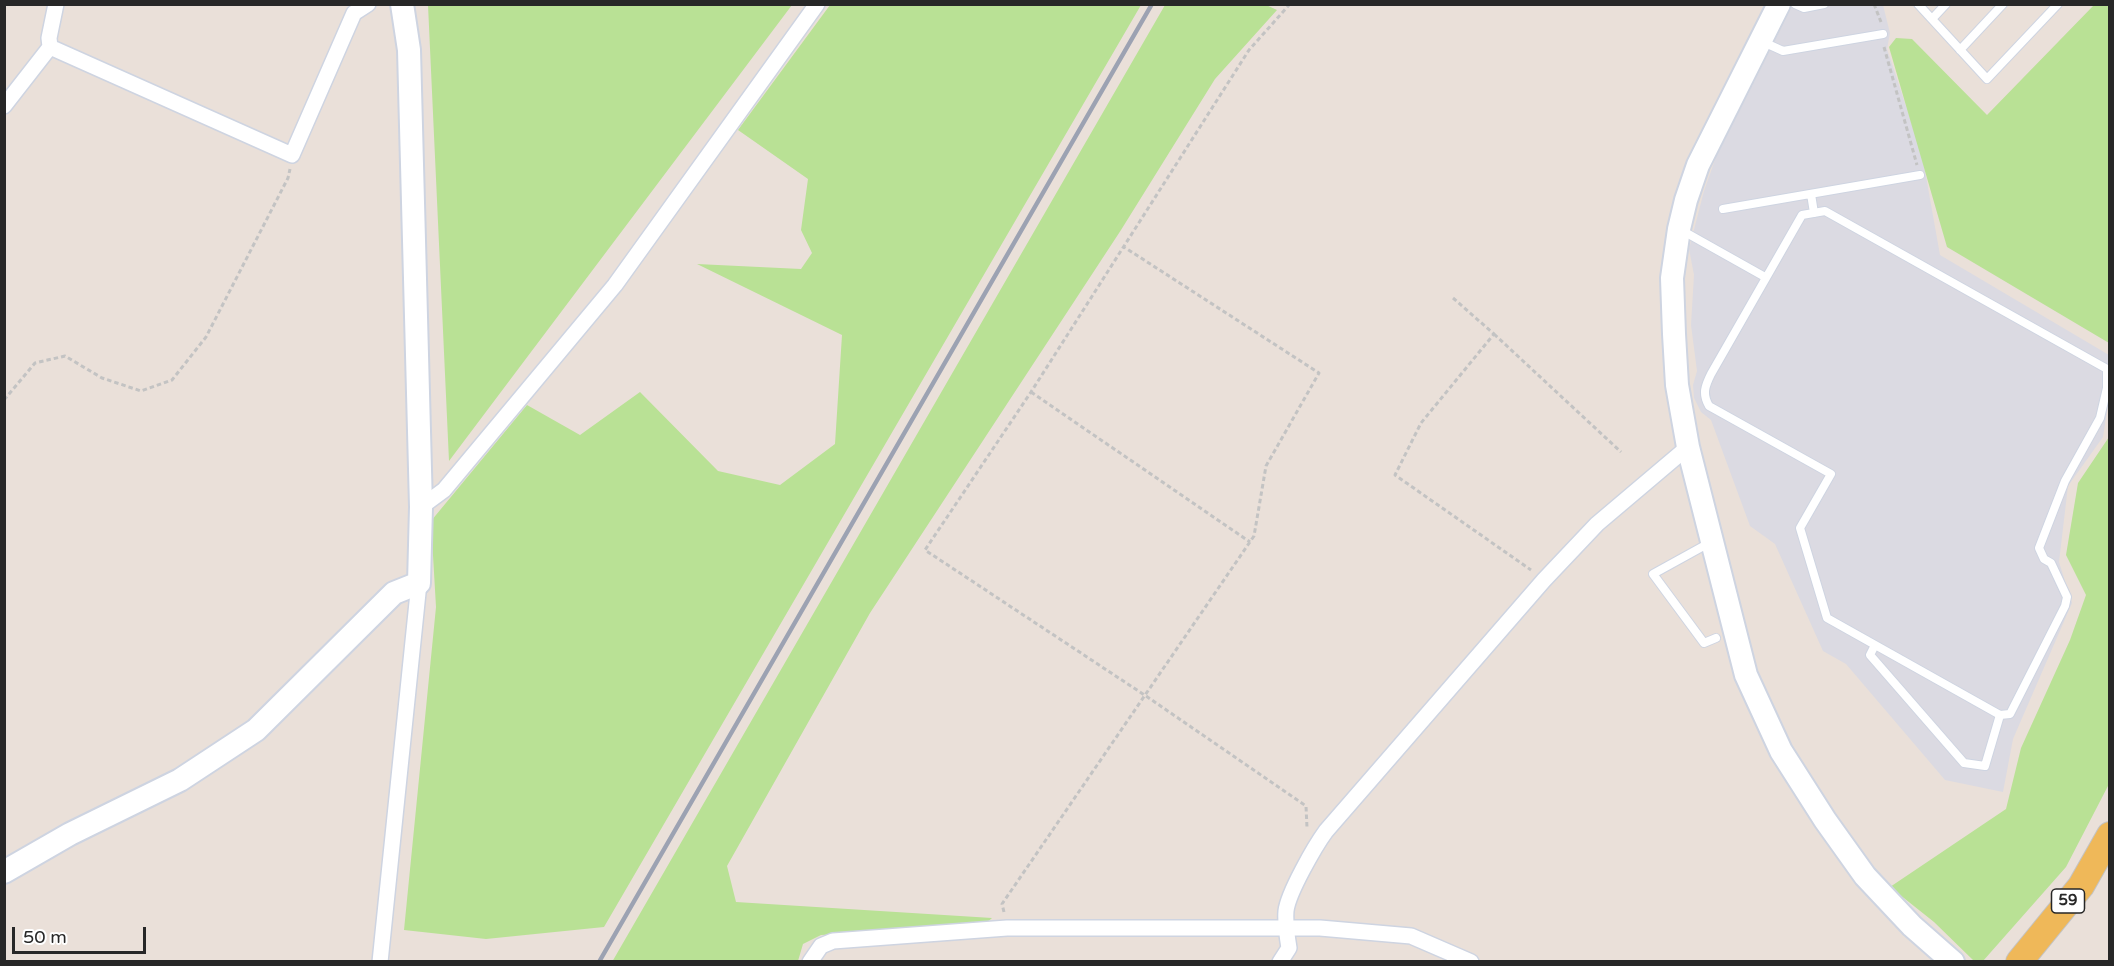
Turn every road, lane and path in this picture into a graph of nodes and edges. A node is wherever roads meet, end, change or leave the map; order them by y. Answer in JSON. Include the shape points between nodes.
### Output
{"nodes":[{"id":1,"x":56,"y":4,"type":"edge"},
{"id":2,"x":368,"y":4,"type":"edge"},
{"id":3,"x":402,"y":4,"type":"edge"},
{"id":4,"x":817,"y":4,"type":"edge"},
{"id":5,"x":1290,"y":4,"type":"edge"},
{"id":6,"x":1779,"y":4,"type":"edge"},
{"id":7,"x":1795,"y":4,"type":"edge"},
{"id":8,"x":1824,"y":4,"type":"edge"},
{"id":9,"x":1874,"y":4,"type":"edge"},
{"id":10,"x":1918,"y":4,"type":"edge"},
{"id":11,"x":1946,"y":4,"type":"edge"},
{"id":12,"x":2002,"y":4,"type":"edge"},
{"id":13,"x":2058,"y":4,"type":"edge"},
{"id":14,"x":1932,"y":19,"type":"junction"},
{"id":15,"x":1883,"y":33,"type":"junction"},
{"id":16,"x":1760,"y":41,"type":"junction"},
{"id":17,"x":50,"y":47,"type":"junction"},
{"id":18,"x":1960,"y":50,"type":"junction"},
{"id":19,"x":4,"y":106,"type":"edge"},
{"id":20,"x":292,"y":155,"type":"junction"},
{"id":21,"x":1920,"y":176,"type":"joint"},
{"id":22,"x":1811,"y":194,"type":"junction"},
{"id":23,"x":1723,"y":209,"type":"dead end"},
{"id":24,"x":1814,"y":213,"type":"junction"},
{"id":25,"x":1679,"y":229,"type":"junction"},
{"id":26,"x":1123,"y":247,"type":"junction"},
{"id":27,"x":1765,"y":278,"type":"junction"},
{"id":28,"x":1453,"y":298,"type":"dead end"},
{"id":29,"x":1494,"y":334,"type":"junction"},
{"id":30,"x":1031,"y":392,"type":"junction"},
{"id":31,"x":4,"y":400,"type":"edge"},
{"id":32,"x":1688,"y":447,"type":"junction"},
{"id":33,"x":1621,"y":452,"type":"dead end"},
{"id":34,"x":421,"y":507,"type":"junction"},
{"id":35,"x":1712,"y":541,"type":"junction"},
{"id":36,"x":1250,"y":542,"type":"junction"},
{"id":37,"x":1544,"y":580,"type":"junction"},
{"id":38,"x":419,"y":583,"type":"junction"},
{"id":39,"x":1716,"y":638,"type":"dead end"},
{"id":40,"x":1875,"y":645,"type":"junction"},
{"id":41,"x":1146,"y":696,"type":"junction"},
{"id":42,"x":2000,"y":715,"type":"junction"},
{"id":43,"x":2109,"y":835,"type":"edge"},
{"id":44,"x":1313,"y":848,"type":"junction"},
{"id":45,"x":4,"y":872,"type":"edge"},
{"id":46,"x":1007,"y":928,"type":"junction"},
{"id":47,"x":1286,"y":929,"type":"junction"},
{"id":48,"x":380,"y":962,"type":"edge"},
{"id":49,"x":810,"y":962,"type":"edge"},
{"id":50,"x":1280,"y":962,"type":"edge"},
{"id":51,"x":1471,"y":962,"type":"edge"},
{"id":52,"x":1953,"y":962,"type":"edge"},
{"id":53,"x":2019,"y":962,"type":"edge"}],
"edges":[{"from":1,"to":17,"type":"street"},
{"from":2,"to":20,"type":"street","via":[[354,13]]},
{"from":3,"to":34,"type":"street","via":[[409,50]]},
{"from":4,"to":34,"type":"street","via":[[615,285],[444,489]]},
{"from":5,"to":26,"type":"path","via":[[1249,50]]},
{"from":6,"to":16,"type":"street"},
{"from":7,"to":8,"type":"lane","via":[[1804,8]]},
{"from":9,"to":15,"type":"path"},
{"from":10,"to":14,"type":"lane"},
{"from":11,"to":14,"type":"lane"},
{"from":12,"to":18,"type":"lane"},
{"from":13,"to":18,"type":"lane","via":[[1988,79]]},
{"from":14,"to":18,"type":"lane"},
{"from":15,"to":16,"type":"lane","via":[[1783,51]]},
{"from":15,"to":21,"type":"path"},
{"from":16,"to":25,"type":"street","via":[[1698,165]]},
{"from":17,"to":19,"type":"street"},
{"from":17,"to":20,"type":"street"},
{"from":20,"to":31,"type":"path","via":[[288,178],[206,337],[172,380],[141,391],[102,378],[65,356],[35,363]]},
{"from":21,"to":22,"type":"lane"},
{"from":22,"to":23,"type":"lane"},
{"from":22,"to":24,"type":"lane"},
{"from":24,"to":27,"type":"lane","via":[[1802,215]]},
{"from":24,"to":42,"type":"lane","via":[[1825,211],[2107,369],[2100,418],[2065,481],[2039,548],[2067,597],[2065,606],[2010,714]]},
{"from":25,"to":27,"type":"lane"},
{"from":25,"to":32,"type":"street","via":[[1672,278],[1674,334],[1677,385]]},
{"from":26,"to":30,"type":"path"},
{"from":26,"to":36,"type":"path","via":[[1319,373],[1266,466]]},
{"from":27,"to":40,"type":"lane","via":[[1711,374],[1705,398],[1709,406],[1831,474],[1800,528],[1827,618]]},
{"from":28,"to":29,"type":"path"},
{"from":29,"to":33,"type":"path"},
{"from":29,"to":37,"type":"path","via":[[1421,423],[1395,475]]},
{"from":30,"to":36,"type":"path"},
{"from":30,"to":41,"type":"path","via":[[925,550]]},
{"from":32,"to":35,"type":"street"},
{"from":32,"to":37,"type":"street","via":[[1597,524]]},
{"from":34,"to":38,"type":"street"},
{"from":35,"to":39,"type":"lane","via":[[1653,573],[1704,643]]},
{"from":35,"to":52,"type":"street","via":[[1746,675],[1781,751],[1865,876]]},
{"from":36,"to":41,"type":"path"},
{"from":37,"to":44,"type":"street"},
{"from":38,"to":45,"type":"street","via":[[394,593],[256,730],[180,780],[70,834]]},
{"from":38,"to":48,"type":"street"},
{"from":40,"to":42,"type":"lane"},
{"from":40,"to":42,"type":"lane","via":[[1870,655],[1964,763],[1985,766]]},
{"from":41,"to":44,"type":"path","via":[[1306,806],[1308,843]]},
{"from":41,"to":46,"type":"path","via":[[1002,904]]},
{"from":43,"to":53,"type":"main road","number":"59","via":[[2081,886]]},
{"from":44,"to":47,"type":"street","via":[[1286,908]]},
{"from":46,"to":47,"type":"street"},
{"from":46,"to":49,"type":"street","via":[[834,941],[820,946]]},
{"from":47,"to":50,"type":"street","via":[[1289,948]]},
{"from":47,"to":51,"type":"street","via":[[1411,936]]}]}
